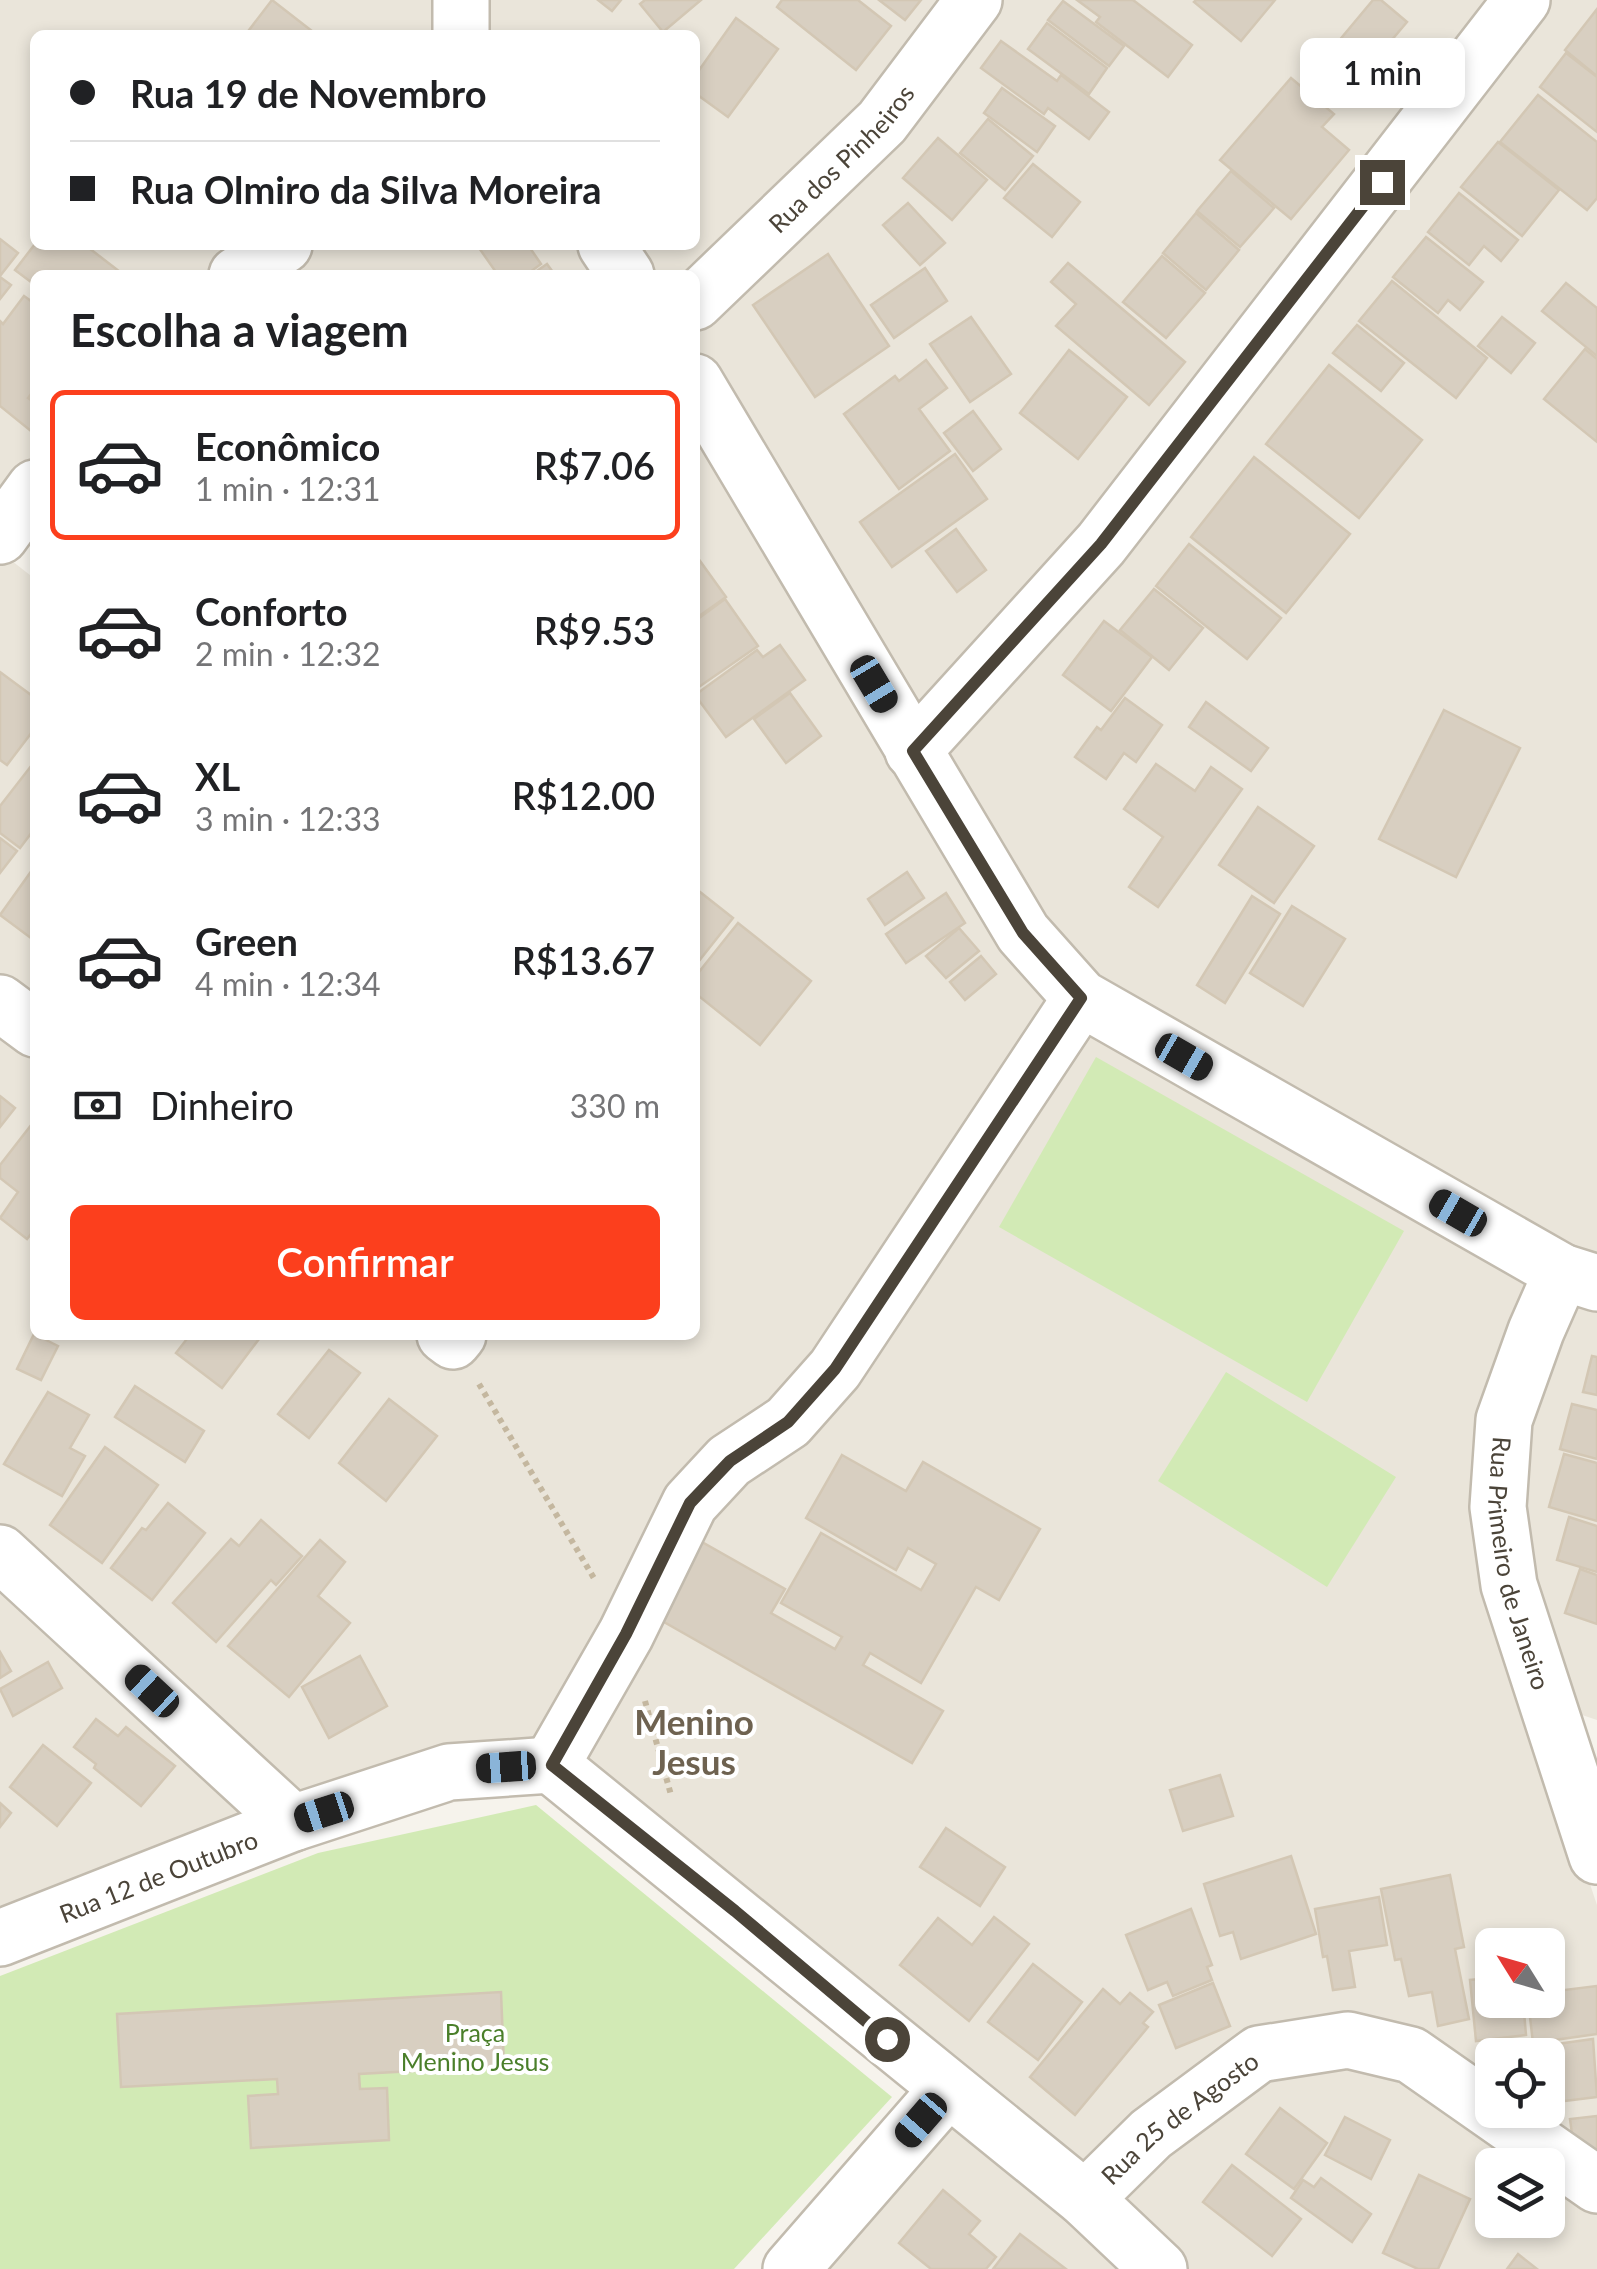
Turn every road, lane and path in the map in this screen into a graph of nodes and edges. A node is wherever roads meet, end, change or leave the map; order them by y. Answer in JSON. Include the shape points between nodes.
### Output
{"nodes":[{"id":1,"x":462,"y":0,"type":"edge"},
{"id":2,"x":974,"y":0,"type":"edge"},
{"id":3,"x":1522,"y":0,"type":"edge"},
{"id":4,"x":460,"y":30,"type":"edge"},
{"id":5,"x":276,"y":250,"type":"edge"},
{"id":6,"x":245,"y":270,"type":"edge"},
{"id":7,"x":700,"y":297,"type":"edge"},
{"id":8,"x":700,"y":390,"type":"edge"},
{"id":9,"x":30,"y":500,"type":"edge"},
{"id":10,"x":12,"y":543,"type":"edge"},
{"id":11,"x":913,"y":751,"type":"junction"},
{"id":12,"x":1081,"y":998,"type":"junction"},
{"id":13,"x":0,"y":1003,"type":"edge"},
{"id":14,"x":30,"y":1025,"type":"edge"},
{"id":15,"x":1579,"y":1278,"type":"edge"},
{"id":16,"x":0,"y":1553,"type":"edge"},
{"id":17,"x":1576,"y":1733,"type":"edge"},
{"id":18,"x":552,"y":1765,"type":"junction"},
{"id":19,"x":293,"y":1823,"type":"junction"},
{"id":20,"x":1597,"y":1856,"type":"edge"},
{"id":21,"x":0,"y":1938,"type":"edge"},
{"id":22,"x":947,"y":2090,"type":"junction"},
{"id":23,"x":1597,"y":2184,"type":"edge"},
{"id":24,"x":1085,"y":2199,"type":"junction"},
{"id":25,"x":791,"y":2269,"type":"edge"},
{"id":26,"x":1159,"y":2269,"type":"edge"}],
"edges":[{"from":1,"to":4,"type":"street"},
{"from":2,"to":7,"type":"street","name":"Rua dos Pinheiros","via":[[882,122]]},
{"from":3,"to":11,"type":"street","via":[[1101,544]]},
{"from":5,"to":6,"type":"street"},
{"from":8,"to":11,"type":"street"},
{"from":9,"to":10,"type":"street"},
{"from":11,"to":12,"type":"street","via":[[1023,933]]},
{"from":12,"to":15,"type":"street"},
{"from":12,"to":18,"type":"street","via":[[835,1369],[788,1422],[730,1461],[690,1503]]},
{"from":13,"to":14,"type":"street"},
{"from":15,"to":17,"type":"street","name":"Rua Primeiro de Janeiro","via":[[1536,1331],[1504,1420],[1498,1507],[1510,1584]]},
{"from":16,"to":19,"type":"street"},
{"from":17,"to":20,"type":"street","name":"Rua Primeiro de Janeiro"},
{"from":18,"to":19,"type":"street","name":"Rua 12 de Outubro","via":[[449,1772]]},
{"from":18,"to":22,"type":"street"},
{"from":19,"to":21,"type":"street","name":"Rua 12 de Outubro"},
{"from":22,"to":24,"type":"street"},
{"from":22,"to":25,"type":"street"},
{"from":23,"to":24,"type":"street","name":"Rua 25 de Agosto","via":[[1412,2055],[1348,2040],[1259,2054],[1150,2134]]},
{"from":24,"to":26,"type":"street"}]}
